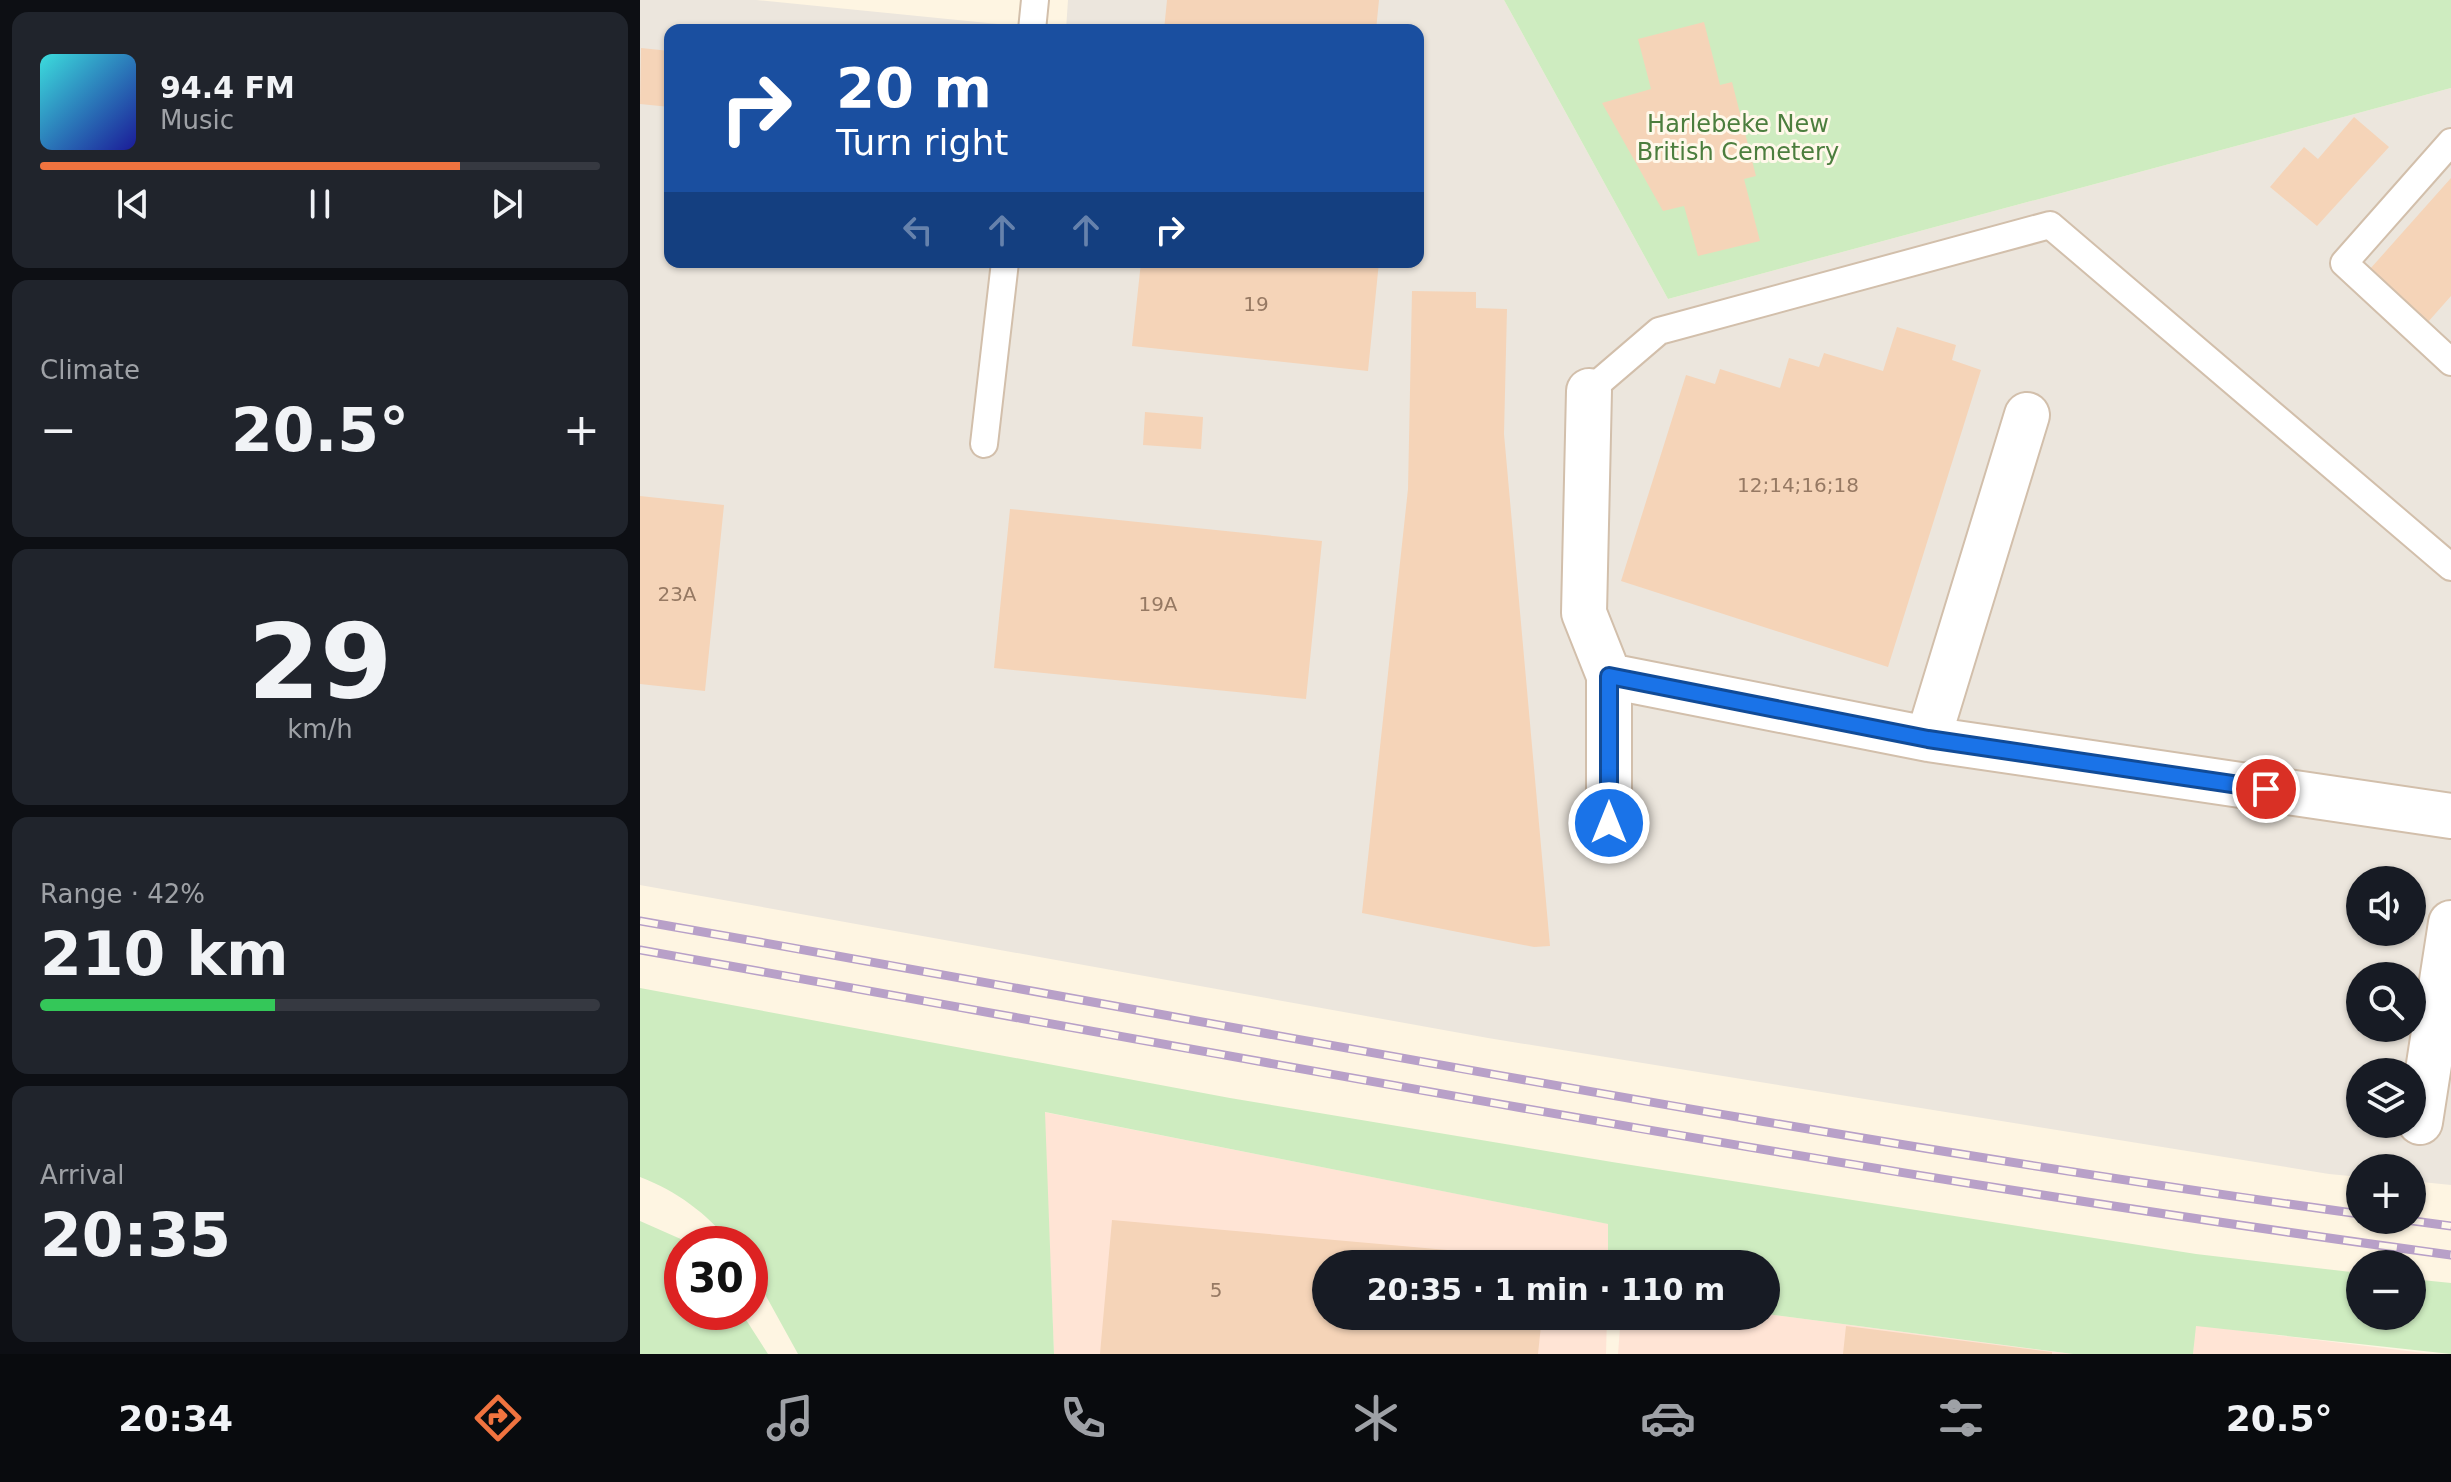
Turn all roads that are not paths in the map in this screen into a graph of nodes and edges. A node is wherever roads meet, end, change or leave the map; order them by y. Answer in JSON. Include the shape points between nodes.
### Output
{"nodes":[{"id":1,"x":1035,"y":0,"type":"edge"},
{"id":2,"x":1033,"y":24,"type":"edge"},
{"id":3,"x":2451,"y":142,"type":"edge"},
{"id":4,"x":1004,"y":268,"type":"edge"},
{"id":5,"x":2451,"y":362,"type":"edge"},
{"id":6,"x":1589,"y":391,"type":"joint"},
{"id":7,"x":2027,"y":415,"type":"dead end"},
{"id":8,"x":984,"y":444,"type":"dead end"},
{"id":9,"x":2451,"y":567,"type":"edge"},
{"id":10,"x":1609,"y":676,"type":"junction"},
{"id":11,"x":1928,"y":739,"type":"junction"},
{"id":12,"x":2451,"y":816,"type":"edge"},
{"id":13,"x":1609,"y":823,"type":"dead end"},
{"id":14,"x":2451,"y":923,"type":"edge"},
{"id":15,"x":2426,"y":1083,"type":"edge"}],
"edges":[{"from":1,"to":2,"type":"lane"},
{"from":3,"to":5,"type":"lane","via":[[2344,263]]},
{"from":4,"to":8,"type":"lane"},
{"from":6,"to":9,"type":"lane","via":[[1659,331],[2050,225]]},
{"from":6,"to":10,"type":"street","via":[[1584,613]]},
{"from":7,"to":11,"type":"street"},
{"from":10,"to":11,"type":"street"},
{"from":10,"to":13,"type":"street"},
{"from":11,"to":12,"type":"street"},
{"from":14,"to":15,"type":"street"}]}
